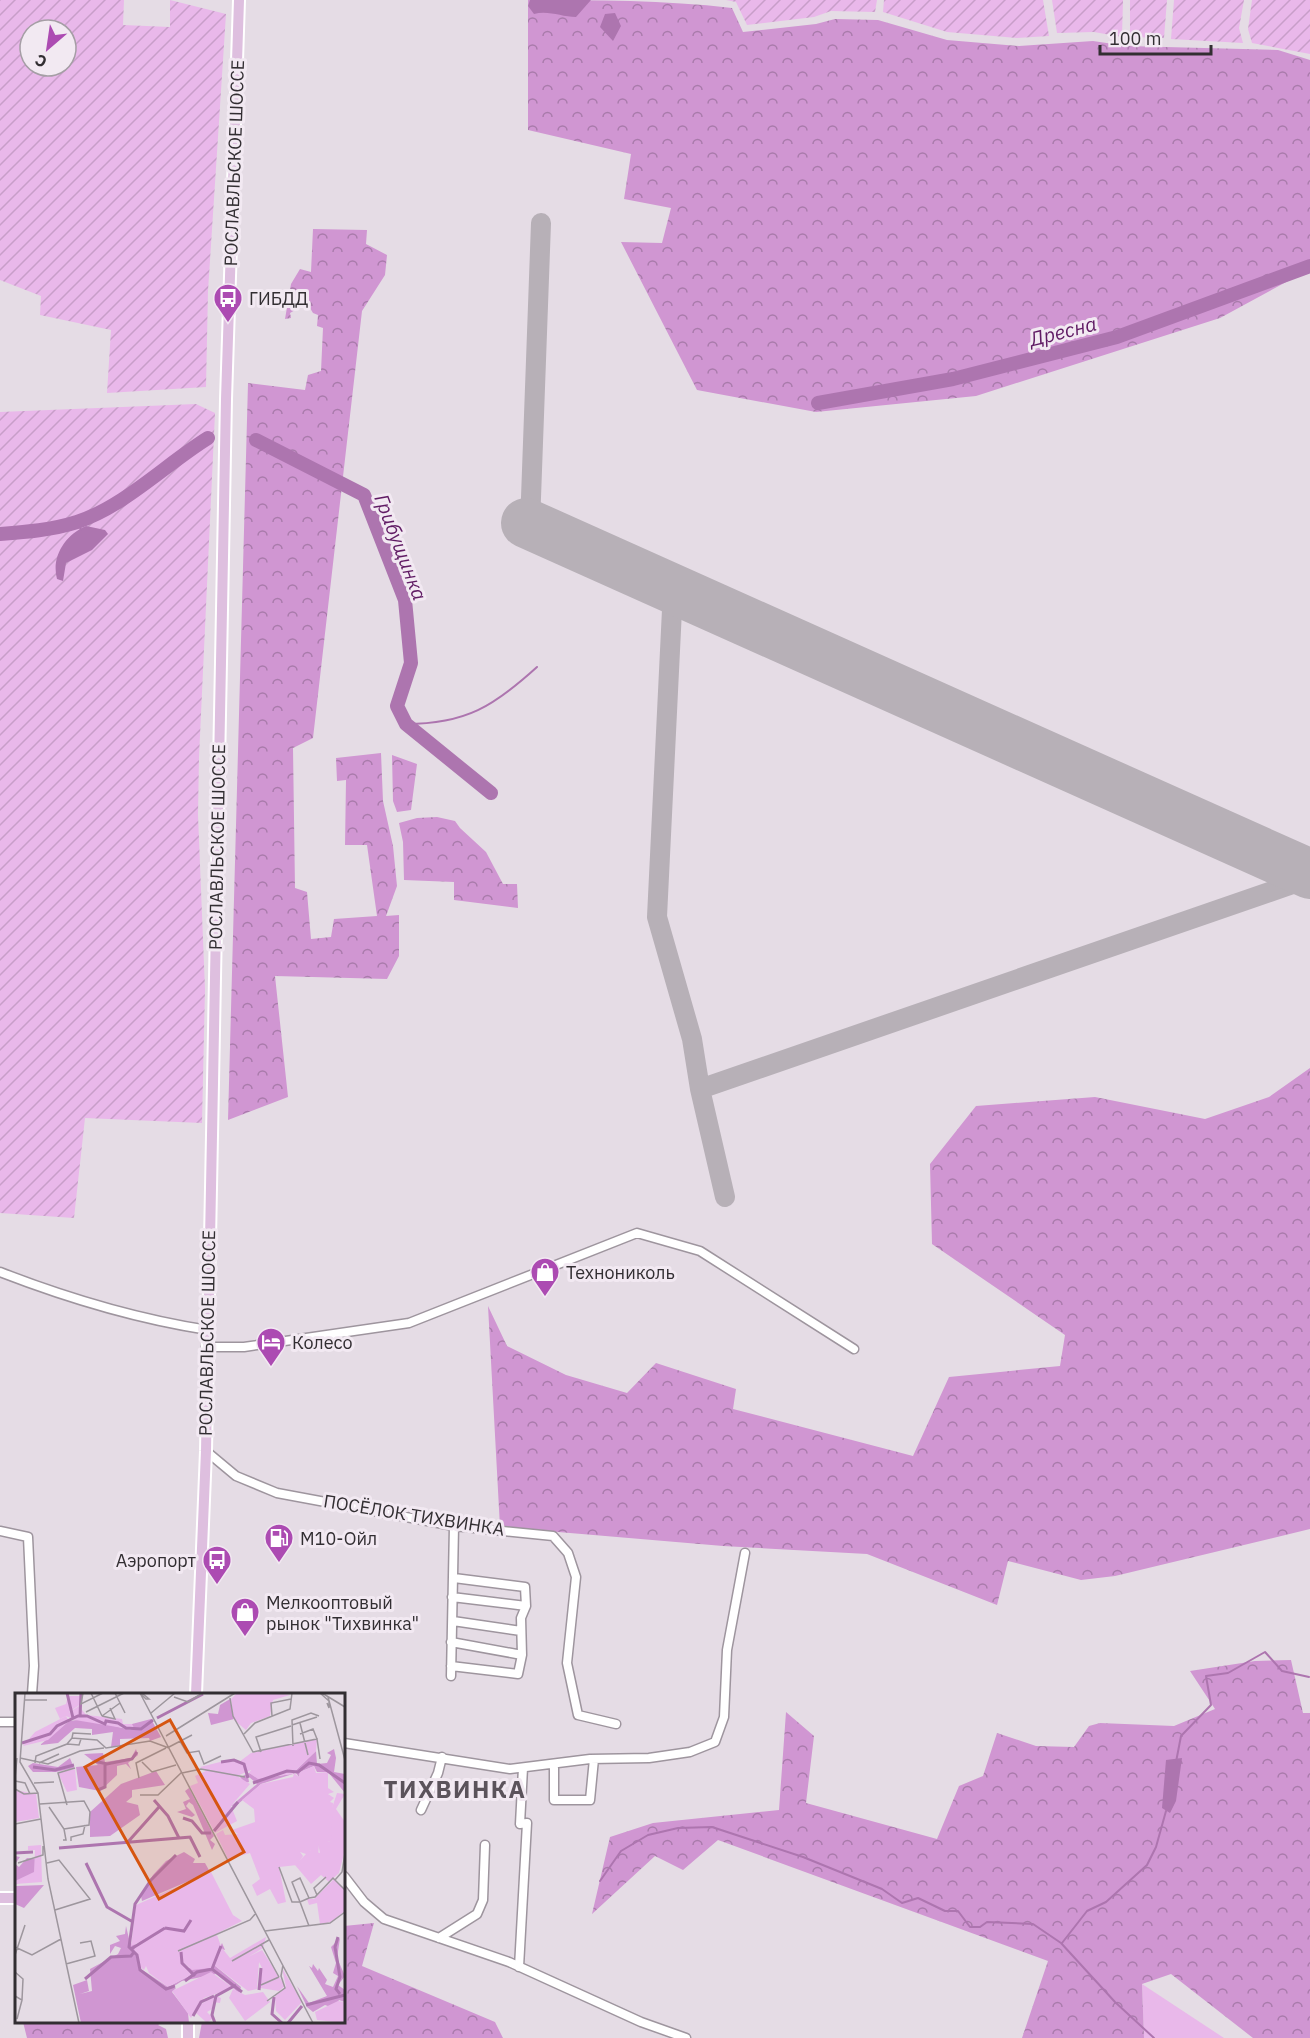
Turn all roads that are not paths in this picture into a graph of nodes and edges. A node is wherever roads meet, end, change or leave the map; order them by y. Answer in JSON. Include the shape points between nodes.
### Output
{"nodes":[{"id":1,"x":239,"y":0,"type":"edge"},
{"id":2,"x":0,"y":1272,"type":"edge"},
{"id":3,"x":207,"y":1330,"type":"junction"},
{"id":4,"x":206,"y":1347,"type":"junction"},
{"id":5,"x":854,"y":1349,"type":"dead end"},
{"id":6,"x":206,"y":1451,"type":"junction"},
{"id":7,"x":454,"y":1526,"type":"junction"},
{"id":8,"x":0,"y":1531,"type":"edge"},
{"id":9,"x":746,"y":1553,"type":"dead end"},
{"id":10,"x":454,"y":1578,"type":"junction"},
{"id":11,"x":452,"y":1597,"type":"junction"},
{"id":12,"x":526,"y":1606,"type":"junction"},
{"id":13,"x":453,"y":1622,"type":"junction"},
{"id":14,"x":521,"y":1631,"type":"junction"},
{"id":15,"x":452,"y":1642,"type":"junction"},
{"id":16,"x":522,"y":1655,"type":"junction"},
{"id":17,"x":451,"y":1665,"type":"junction"},
{"id":18,"x":451,"y":1677,"type":"dead end"},
{"id":19,"x":32,"y":1693,"type":"edge"},
{"id":20,"x":196,"y":1693,"type":"edge"},
{"id":21,"x":615,"y":1724,"type":"dead end"},
{"id":22,"x":345,"y":1743,"type":"edge"},
{"id":23,"x":442,"y":1757,"type":"junction"},
{"id":24,"x":594,"y":1759,"type":"junction"},
{"id":25,"x":554,"y":1764,"type":"junction"},
{"id":26,"x":523,"y":1768,"type":"junction"},
{"id":27,"x":421,"y":1810,"type":"dead end"},
{"id":28,"x":485,"y":1845,"type":"dead end"},
{"id":29,"x":345,"y":1877,"type":"edge"},
{"id":30,"x":439,"y":1938,"type":"junction"},
{"id":31,"x":519,"y":1967,"type":"junction"},
{"id":32,"x":686,"y":2038,"type":"edge"}],
"edges":[{"from":1,"to":3,"type":"main road","name":"РОСЛАВЛЬСКОЕ ШОССЕ","via":[[226,411]]},
{"from":2,"to":3,"type":"street","via":[[158,1323]]},
{"from":3,"to":4,"type":"main road","name":"РОСЛАВЛЬСКОЕ ШОССЕ"},
{"from":4,"to":5,"type":"street","via":[[244,1347],[409,1323],[637,1233],[700,1251]]},
{"from":4,"to":6,"type":"main road","name":"РОСЛАВЛЬСКОЕ ШОССЕ"},
{"from":6,"to":7,"type":"street","name":"ПОСЁЛОК ТИХВИНКА","via":[[236,1476],[277,1493]]},
{"from":6,"to":20,"type":"main road","name":"РОСЛАВЛЬСКОЕ ШОССЕ"},
{"from":7,"to":10,"type":"street"},
{"from":7,"to":21,"type":"street","name":"ПОСЁЛОК ТИХВИНКА","via":[[553,1536],[568,1553],[576,1577],[567,1663],[578,1715]]},
{"from":8,"to":19,"type":"street","via":[[28,1537]]},
{"from":9,"to":24,"type":"street","via":[[727,1650],[724,1717],[715,1742],[690,1752],[649,1758]]},
{"from":10,"to":11,"type":"street"},
{"from":10,"to":12,"type":"street","via":[[525,1587]]},
{"from":11,"to":12,"type":"street"},
{"from":11,"to":13,"type":"street"},
{"from":12,"to":14,"type":"street"},
{"from":13,"to":14,"type":"street"},
{"from":13,"to":15,"type":"street"},
{"from":14,"to":16,"type":"street"},
{"from":15,"to":16,"type":"street"},
{"from":15,"to":17,"type":"street"},
{"from":16,"to":17,"type":"street","via":[[518,1674]]},
{"from":17,"to":18,"type":"street"},
{"from":22,"to":23,"type":"street"},
{"from":23,"to":26,"type":"street"},
{"from":23,"to":27,"type":"street"},
{"from":24,"to":25,"type":"street"},
{"from":24,"to":25,"type":"street","via":[[590,1800],[554,1800]]},
{"from":25,"to":26,"type":"street"},
{"from":26,"to":31,"type":"street","via":[[520,1824],[528,1823]]},
{"from":28,"to":30,"type":"street","via":[[483,1900],[477,1914]]},
{"from":29,"to":30,"type":"street","via":[[384,1919]]},
{"from":30,"to":31,"type":"street"},
{"from":31,"to":32,"type":"street"}]}
